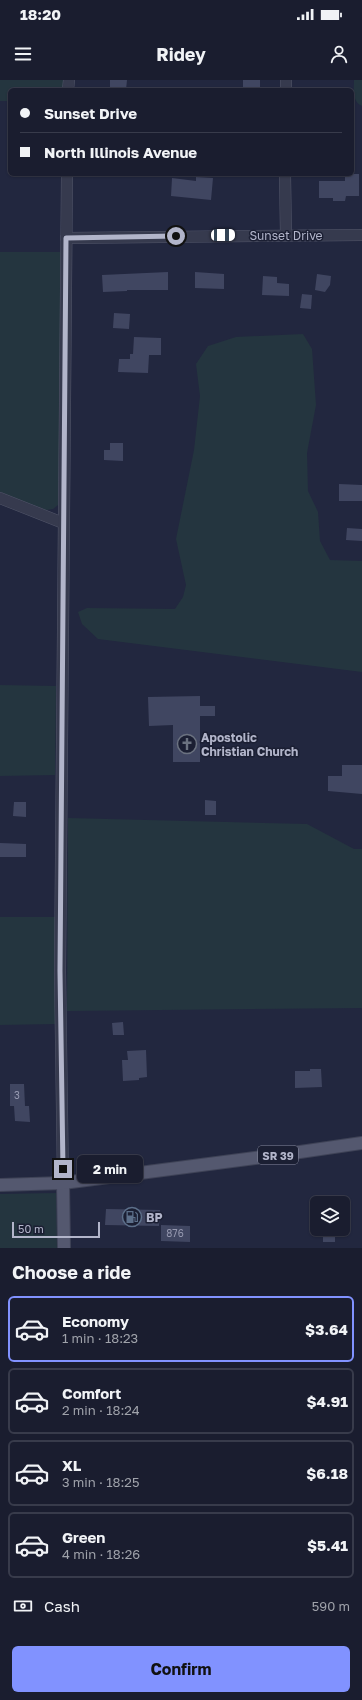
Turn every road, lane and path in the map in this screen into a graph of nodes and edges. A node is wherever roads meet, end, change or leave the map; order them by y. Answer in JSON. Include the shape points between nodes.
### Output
{"nodes":[{"id":1,"x":67,"y":176,"type":"edge"},
{"id":2,"x":285,"y":176,"type":"edge"},
{"id":3,"x":286,"y":234,"type":"junction"},
{"id":4,"x":362,"y":235,"type":"edge"},
{"id":5,"x":66,"y":238,"type":"junction"},
{"id":6,"x":0,"y":498,"type":"edge"},
{"id":7,"x":63,"y":523,"type":"junction"},
{"id":8,"x":362,"y":1142,"type":"edge"},
{"id":9,"x":63,"y":1183,"type":"junction"},
{"id":10,"x":0,"y":1185,"type":"edge"},
{"id":11,"x":64,"y":1248,"type":"edge"}],
"edges":[{"from":1,"to":5,"type":"street"},
{"from":2,"to":3,"type":"street"},
{"from":3,"to":4,"type":"street","name":"Sunset Drive"},
{"from":3,"to":5,"type":"street","name":"Sunset Drive"},
{"from":5,"to":7,"type":"street"},
{"from":6,"to":7,"type":"street"},
{"from":7,"to":9,"type":"street","via":[[60,971]]},
{"from":8,"to":9,"type":"main road","number":"SR 39"},
{"from":9,"to":10,"type":"main road","number":"SR 39"},
{"from":9,"to":11,"type":"main road"}]}
